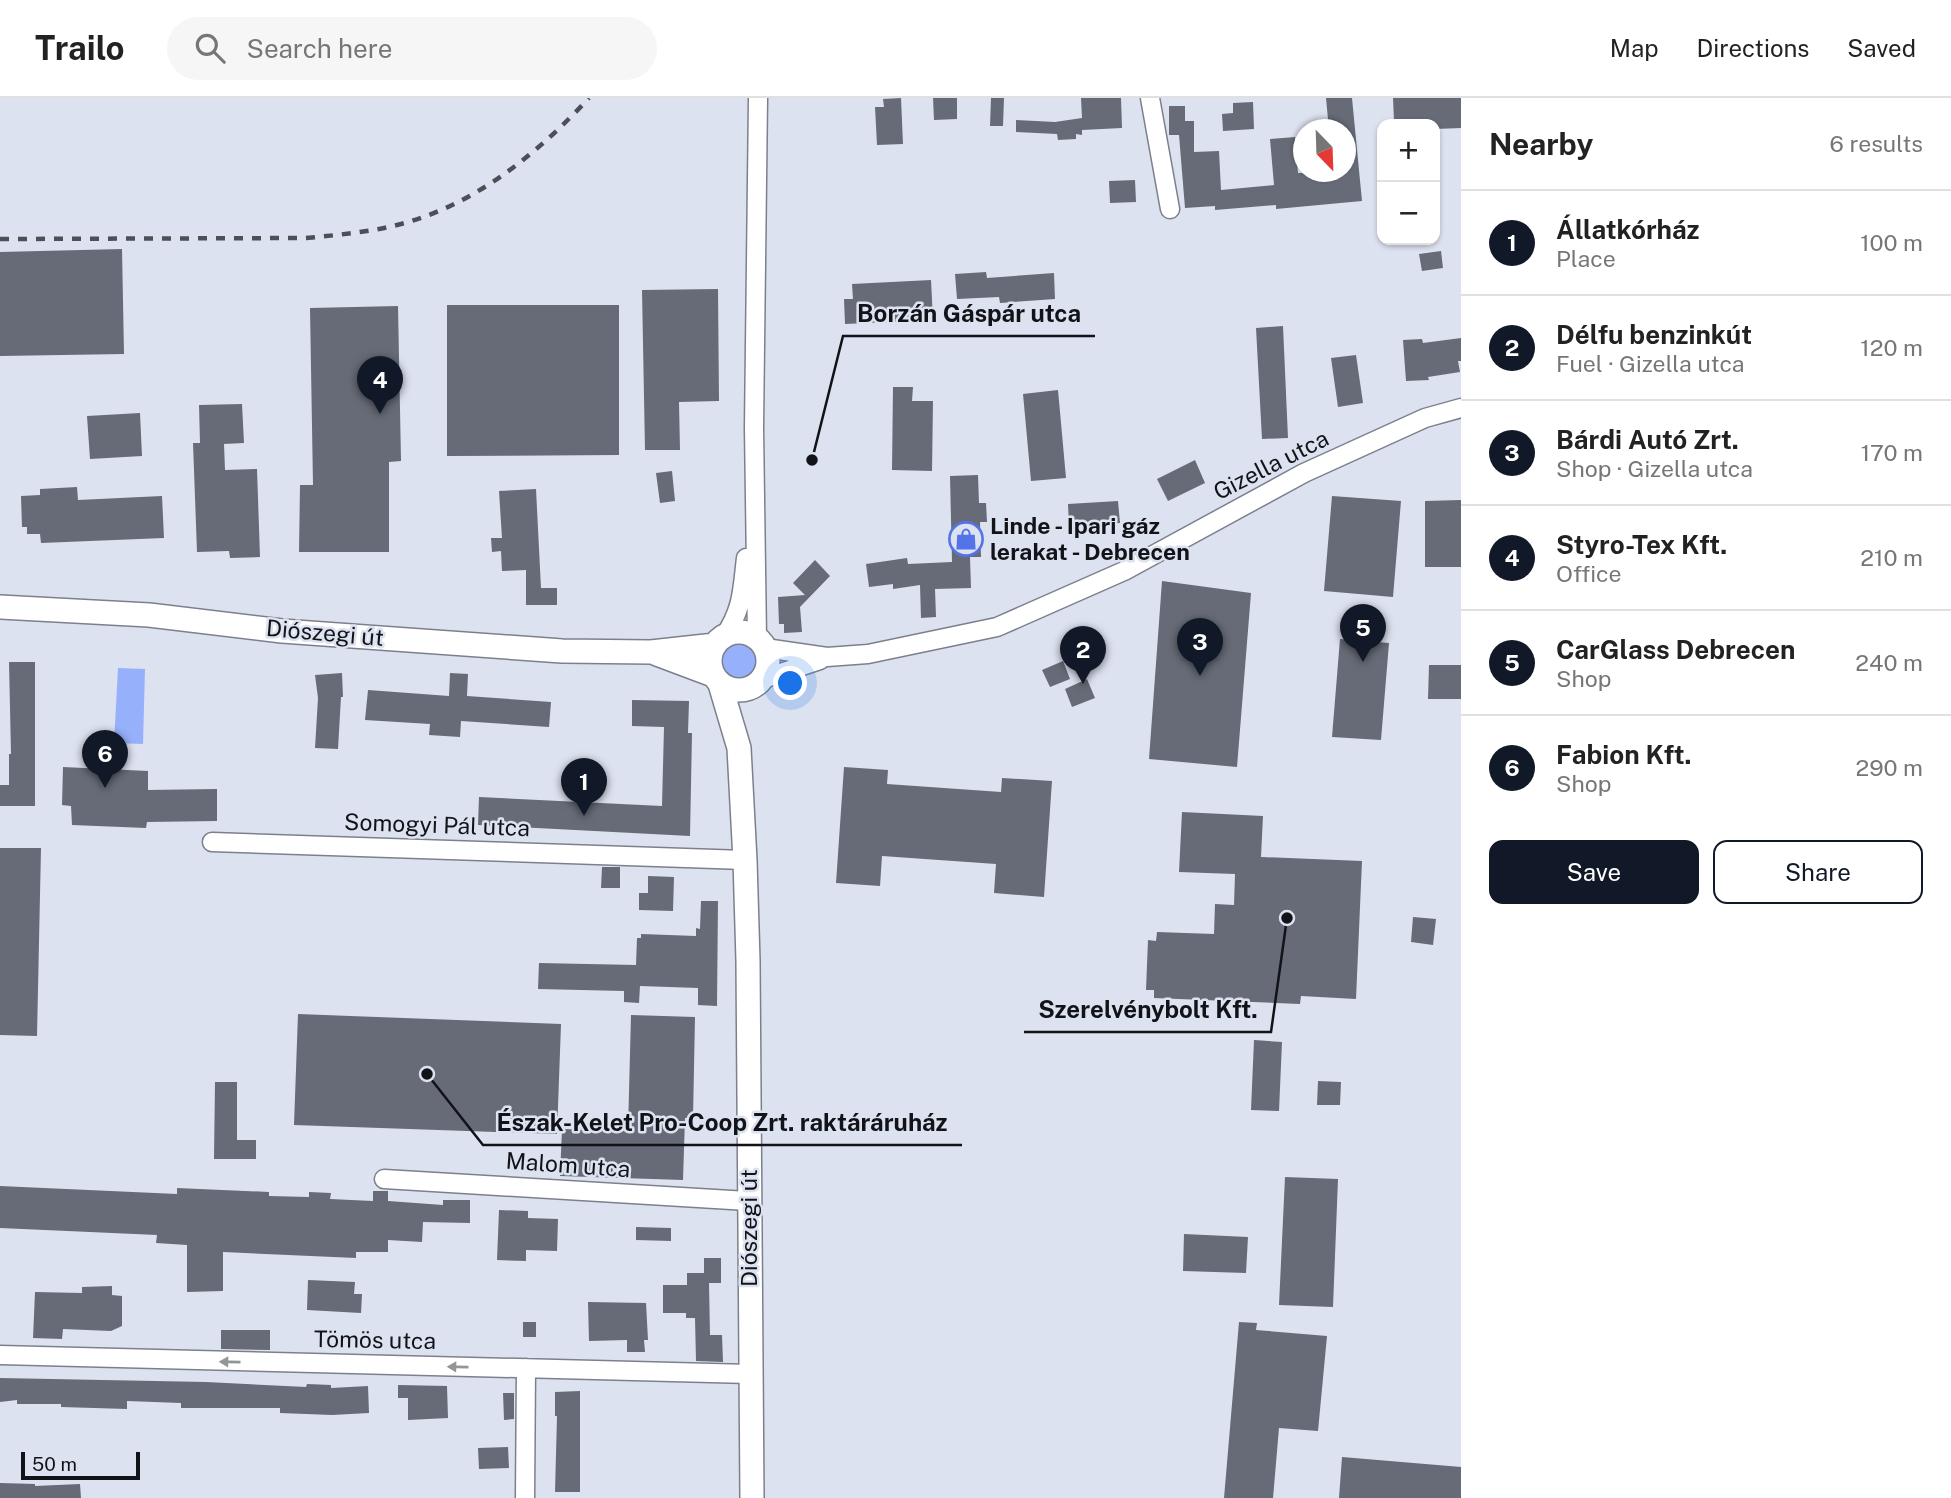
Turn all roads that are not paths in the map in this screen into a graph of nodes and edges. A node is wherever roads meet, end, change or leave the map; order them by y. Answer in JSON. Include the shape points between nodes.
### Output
{"nodes":[{"id":1,"x":758,"y":98,"type":"edge"},
{"id":2,"x":1150,"y":98,"type":"edge"},
{"id":3,"x":1170,"y":209,"type":"dead end"},
{"id":4,"x":1461,"y":408,"type":"edge"},
{"id":5,"x":755,"y":464,"type":"junction"},
{"id":6,"x":0,"y":607,"type":"edge"},
{"id":7,"x":719,"y":641,"type":"junction"},
{"id":8,"x":761,"y":643,"type":"junction"},
{"id":9,"x":651,"y":652,"type":"junction"},
{"id":10,"x":827,"y":657,"type":"junction"},
{"id":11,"x":717,"y":679,"type":"junction"},
{"id":12,"x":756,"y":684,"type":"junction"},
{"id":13,"x":739,"y":747,"type":"junction"},
{"id":14,"x":212,"y":842,"type":"dead end"},
{"id":15,"x":745,"y":860,"type":"junction"},
{"id":16,"x":384,"y":1179,"type":"dead end"},
{"id":17,"x":748,"y":1201,"type":"junction"},
{"id":18,"x":0,"y":1355,"type":"edge"},
{"id":19,"x":526,"y":1368,"type":"junction"},
{"id":20,"x":750,"y":1374,"type":"junction"},
{"id":21,"x":525,"y":1498,"type":"edge"},
{"id":22,"x":752,"y":1498,"type":"edge"}],
"edges":[{"from":1,"to":5,"type":"street"},
{"from":2,"to":3,"type":"street"},
{"from":4,"to":10,"type":"street","name":"Gizella utca","via":[[1425,418],[1304,473],[1124,571],[997,626],[908,647]]},
{"from":5,"to":7,"type":"street","via":[[740,608]]},
{"from":5,"to":8,"type":"street"},
{"from":6,"to":9,"type":"main road","name":"Diószegi út","via":[[149,615],[282,631],[562,651]]},
{"from":7,"to":8,"type":"main road","via":[[747,633]]},
{"from":7,"to":9,"type":"main road","name":"Diószegi út"},
{"from":7,"to":11,"type":"main road","via":[[710,654]]},
{"from":8,"to":10,"type":"street","name":"Gizella utca"},
{"from":8,"to":12,"type":"main road","via":[[768,659]]},
{"from":9,"to":11,"type":"main road","name":"Diószegi út"},
{"from":10,"to":12,"type":"street","name":"Gizella utca"},
{"from":11,"to":12,"type":"main road","via":[[729,689]]},
{"from":11,"to":13,"type":"main road","name":"Diószegi út"},
{"from":12,"to":13,"type":"main road","name":"Diószegi út"},
{"from":13,"to":15,"type":"main road","name":"Diószegi út"},
{"from":14,"to":15,"type":"street","name":"Somogyi Pál utca"},
{"from":15,"to":17,"type":"main road","name":"Diószegi út"},
{"from":16,"to":17,"type":"street","name":"Malom utca"},
{"from":17,"to":20,"type":"main road","name":"Diószegi út"},
{"from":19,"to":18,"type":"street","name":"Tömös utca","one_way":true},
{"from":19,"to":20,"type":"street","name":"Tömös utca"},
{"from":19,"to":21,"type":"street"},
{"from":20,"to":22,"type":"main road","name":"Diószegi út"}]}
